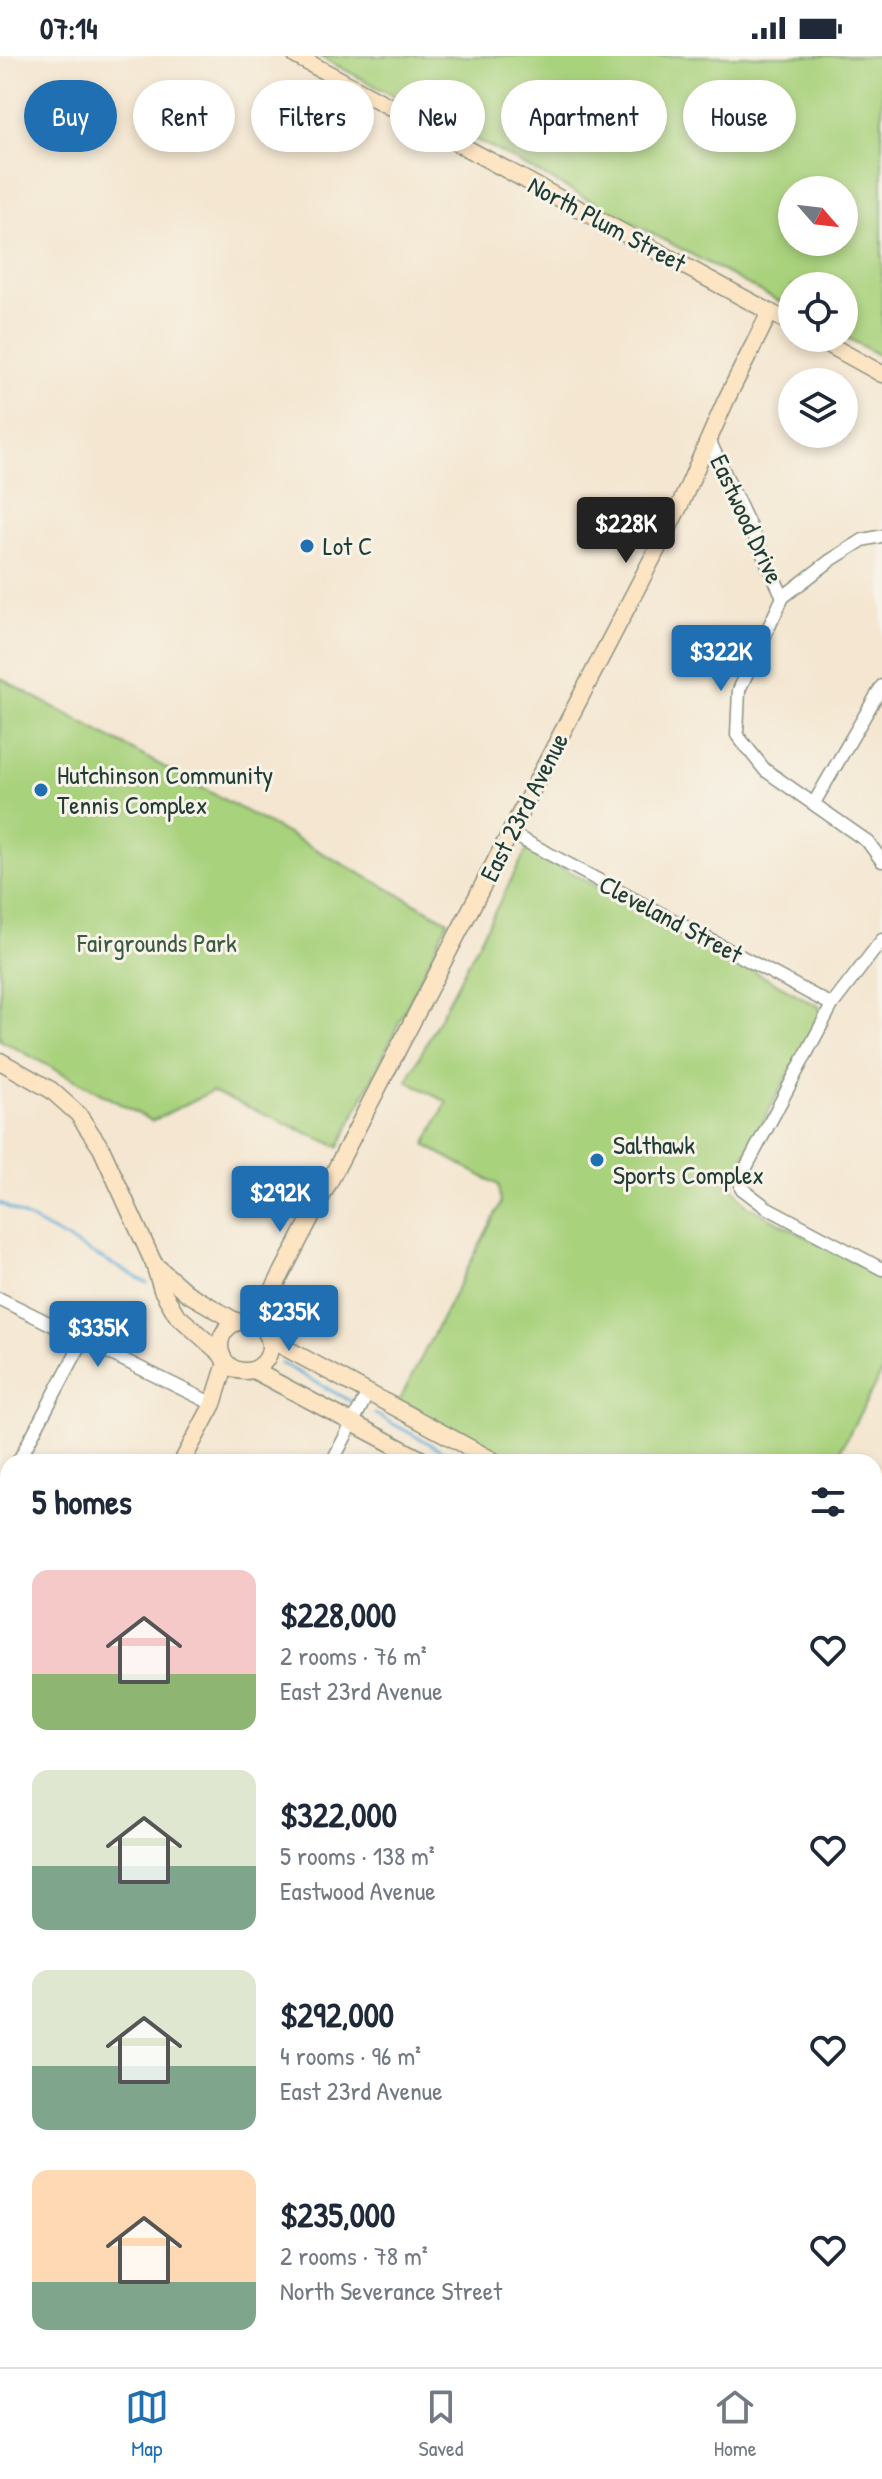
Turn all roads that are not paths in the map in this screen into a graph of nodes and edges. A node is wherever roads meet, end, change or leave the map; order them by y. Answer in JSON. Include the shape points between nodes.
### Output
{"nodes":[{"id":1,"x":296,"y":56,"type":"edge"},
{"id":2,"x":770,"y":312,"type":"junction"},
{"id":3,"x":778,"y":316,"type":"edge"},
{"id":4,"x":842,"y":352,"type":"edge"},
{"id":5,"x":882,"y":374,"type":"edge"},
{"id":6,"x":710,"y":442,"type":"junction"},
{"id":7,"x":882,"y":536,"type":"edge"},
{"id":8,"x":783,"y":597,"type":"junction"},
{"id":9,"x":882,"y":686,"type":"edge"},
{"id":10,"x":814,"y":803,"type":"junction"},
{"id":11,"x":510,"y":833,"type":"junction"},
{"id":12,"x":882,"y":861,"type":"edge"},
{"id":13,"x":882,"y":940,"type":"edge"},
{"id":14,"x":832,"y":1005,"type":"junction"},
{"id":15,"x":0,"y":1061,"type":"edge"},
{"id":16,"x":154,"y":1264,"type":"junction"},
{"id":17,"x":882,"y":1269,"type":"edge"},
{"id":18,"x":269,"y":1298,"type":"junction"},
{"id":19,"x":0,"y":1299,"type":"edge"},
{"id":20,"x":240,"y":1321,"type":"junction"},
{"id":21,"x":266,"y":1333,"type":"junction"},
{"id":22,"x":82,"y":1342,"type":"junction"},
{"id":23,"x":236,"y":1364,"type":"junction"},
{"id":24,"x":368,"y":1393,"type":"junction"},
{"id":25,"x":213,"y":1404,"type":"junction"},
{"id":26,"x":352,"y":1422,"type":"junction"},
{"id":27,"x":22,"y":1454,"type":"edge"},
{"id":28,"x":186,"y":1454,"type":"edge"},
{"id":29,"x":336,"y":1454,"type":"edge"},
{"id":30,"x":411,"y":1454,"type":"edge"},
{"id":31,"x":481,"y":1454,"type":"edge"}],
"edges":[{"from":1,"to":2,"type":"street","name":"North Plum Street"},
{"from":2,"to":3,"type":"street","name":"North Plum Street"},
{"from":2,"to":6,"type":"street","name":"East 23rd Avenue"},
{"from":4,"to":5,"type":"street"},
{"from":6,"to":8,"type":"street","name":"Eastwood Drive"},
{"from":6,"to":11,"type":"street","name":"East 23rd Avenue"},
{"from":7,"to":8,"type":"street","via":[[863,540]]},
{"from":8,"to":10,"type":"street","via":[[739,690],[737,735],[765,770]]},
{"from":9,"to":10,"type":"street"},
{"from":10,"to":12,"type":"street","via":[[868,842]]},
{"from":11,"to":14,"type":"street","name":"Cleveland Street"},
{"from":11,"to":18,"type":"street","name":"East 23rd Avenue"},
{"from":13,"to":14,"type":"street"},
{"from":14,"to":17,"type":"street","via":[[742,1175],[741,1188],[766,1207]]},
{"from":15,"to":16,"type":"street","via":[[51,1090],[78,1114],[101,1148]]},
{"from":16,"to":20,"type":"street","via":[[187,1293]]},
{"from":16,"to":23,"type":"street","via":[[176,1314]]},
{"from":18,"to":20,"type":"street","name":"East 23rd Avenue"},
{"from":18,"to":21,"type":"street","name":"East 23rd Avenue"},
{"from":19,"to":22,"type":"street"},
{"from":20,"to":21,"type":"street"},
{"from":20,"to":23,"type":"street","via":[[222,1335]]},
{"from":21,"to":23,"type":"street","name":"East 23rd Avenue","via":[[269,1354]]},
{"from":21,"to":24,"type":"street"},
{"from":22,"to":25,"type":"street"},
{"from":22,"to":27,"type":"street"},
{"from":23,"to":25,"type":"street"},
{"from":23,"to":26,"type":"street"},
{"from":24,"to":26,"type":"street"},
{"from":24,"to":31,"type":"street"},
{"from":25,"to":28,"type":"street"},
{"from":26,"to":29,"type":"street"},
{"from":26,"to":30,"type":"street"}]}
